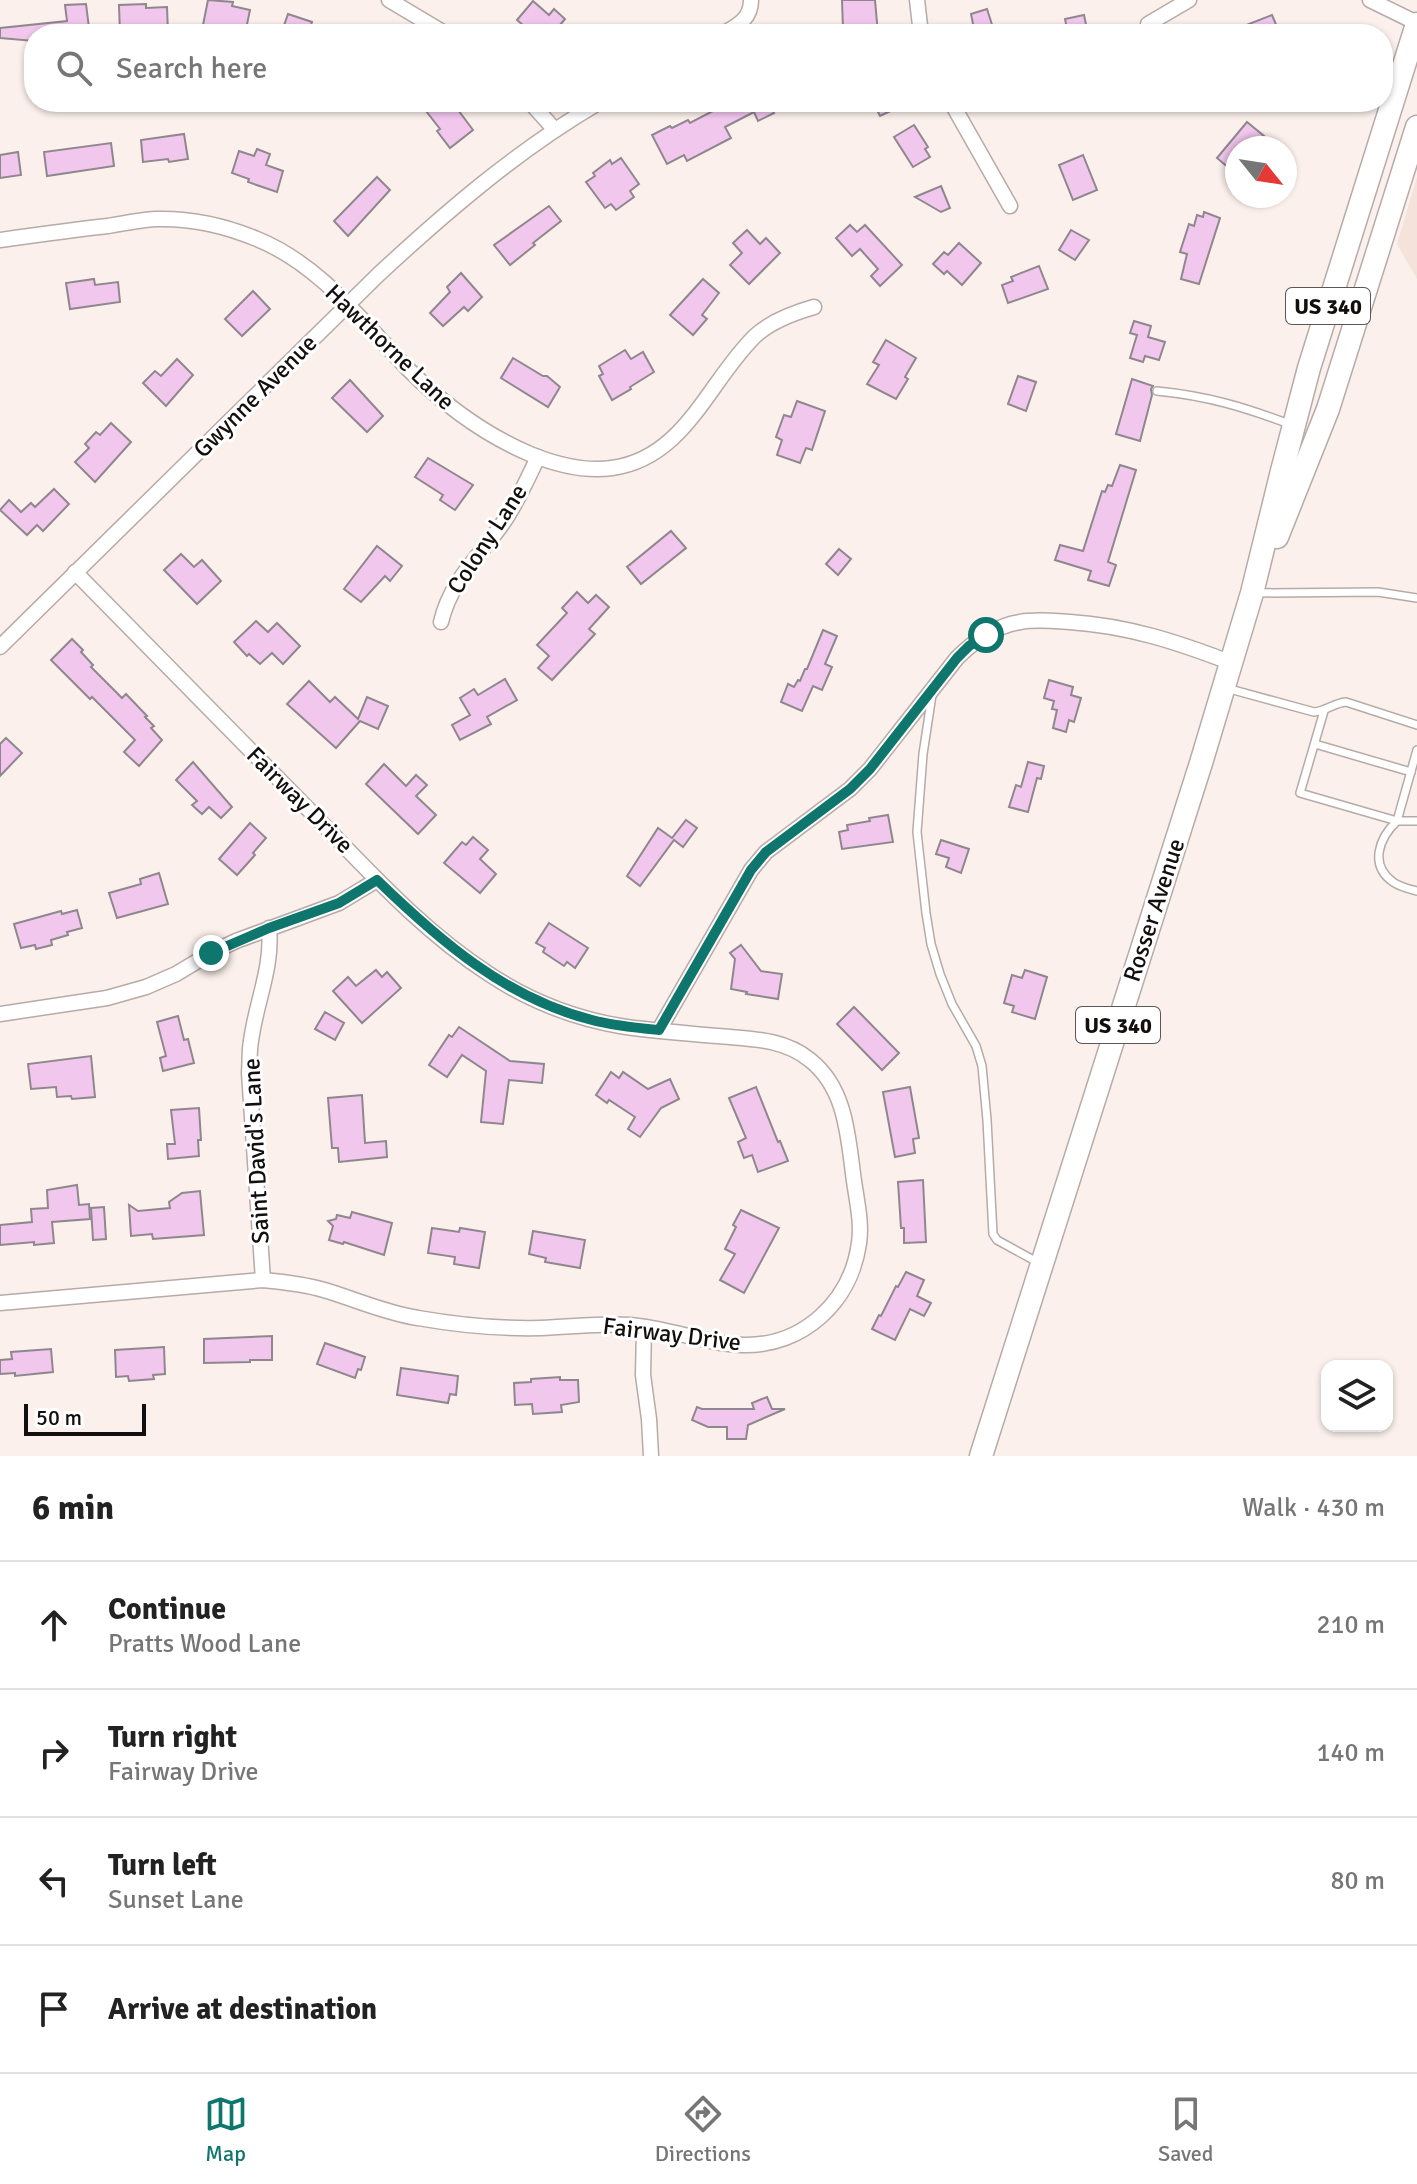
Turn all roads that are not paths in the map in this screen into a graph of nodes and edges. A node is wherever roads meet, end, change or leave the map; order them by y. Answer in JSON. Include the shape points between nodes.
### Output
{"nodes":[{"id":1,"x":389,"y":0,"type":"edge"},
{"id":2,"x":751,"y":0,"type":"edge"},
{"id":3,"x":917,"y":0,"type":"edge"},
{"id":4,"x":1189,"y":0,"type":"edge"},
{"id":5,"x":1370,"y":0,"type":"edge"},
{"id":6,"x":1417,"y":23,"type":"edge"},
{"id":7,"x":429,"y":24,"type":"edge"},
{"id":8,"x":740,"y":24,"type":"edge"},
{"id":9,"x":920,"y":24,"type":"edge"},
{"id":10,"x":1148,"y":24,"type":"dead end"},
{"id":11,"x":1393,"y":100,"type":"edge"},
{"id":12,"x":539,"y":112,"type":"edge"},
{"id":13,"x":584,"y":112,"type":"edge"},
{"id":14,"x":957,"y":112,"type":"edge"},
{"id":15,"x":1389,"y":112,"type":"edge"},
{"id":16,"x":1417,"y":127,"type":"edge"},
{"id":17,"x":555,"y":130,"type":"junction"},
{"id":18,"x":1010,"y":206,"type":"dead end"},
{"id":19,"x":0,"y":240,"type":"edge"},
{"id":20,"x":348,"y":304,"type":"junction"},
{"id":21,"x":814,"y":307,"type":"dead end"},
{"id":22,"x":1157,"y":391,"type":"dead end"},
{"id":23,"x":1294,"y":426,"type":"junction"},
{"id":24,"x":538,"y":457,"type":"junction"},
{"id":25,"x":75,"y":572,"type":"junction"},
{"id":26,"x":1252,"y":593,"type":"junction"},
{"id":27,"x":1417,"y":598,"type":"edge"},
{"id":28,"x":441,"y":622,"type":"dead end"},
{"id":29,"x":0,"y":647,"type":"edge"},
{"id":30,"x":1232,"y":663,"type":"junction"},
{"id":31,"x":1224,"y":687,"type":"junction"},
{"id":32,"x":932,"y":689,"type":"junction"},
{"id":33,"x":1324,"y":711,"type":"junction"},
{"id":34,"x":1417,"y":725,"type":"edge"},
{"id":35,"x":1315,"y":744,"type":"junction"},
{"id":36,"x":1417,"y":750,"type":"edge"},
{"id":37,"x":1411,"y":772,"type":"junction"},
{"id":38,"x":1397,"y":821,"type":"junction"},
{"id":39,"x":1417,"y":821,"type":"edge"},
{"id":40,"x":377,"y":880,"type":"junction"},
{"id":41,"x":1417,"y":891,"type":"edge"},
{"id":42,"x":269,"y":928,"type":"junction"},
{"id":43,"x":0,"y":1014,"type":"edge"},
{"id":44,"x":659,"y":1030,"type":"junction"},
{"id":45,"x":1042,"y":1265,"type":"junction"},
{"id":46,"x":263,"y":1280,"type":"junction"},
{"id":47,"x":0,"y":1303,"type":"edge"},
{"id":48,"x":644,"y":1327,"type":"junction"},
{"id":49,"x":651,"y":1456,"type":"edge"},
{"id":50,"x":981,"y":1456,"type":"edge"}],
"edges":[{"from":1,"to":7,"type":"street"},
{"from":2,"to":8,"type":"street"},
{"from":3,"to":9,"type":"street"},
{"from":4,"to":10,"type":"street"},
{"from":5,"to":6,"type":"street"},
{"from":6,"to":11,"type":"main road","name":"Rosser Avenue","number":"US 340"},
{"from":12,"to":17,"type":"street"},
{"from":13,"to":17,"type":"street","name":"Gwynne Avenue"},
{"from":14,"to":18,"type":"street"},
{"from":15,"to":23,"type":"main road","name":"Rosser Avenue","number":"US 340"},
{"from":16,"to":26,"type":"main road","name":"Rosser Avenue","number":"US 340","via":[[1328,409]]},
{"from":17,"to":20,"type":"street","name":"Gwynne Avenue","via":[[430,228]]},
{"from":19,"to":20,"type":"street","name":"Hawthorne Lane","via":[[156,219],[187,221],[266,243]]},
{"from":20,"to":24,"type":"street","name":"Hawthorne Lane","via":[[454,410]]},
{"from":20,"to":25,"type":"street","name":"Gwynne Avenue"},
{"from":21,"to":24,"type":"street","name":"Hawthorne Lane","via":[[784,317],[756,336],[688,422],[655,454],[592,470]]},
{"from":22,"to":23,"type":"lane","via":[[1209,398]]},
{"from":23,"to":26,"type":"main road","name":"Rosser Avenue","number":"US 340"},
{"from":24,"to":28,"type":"street","name":"Colony Lane","via":[[514,506],[454,586]]},
{"from":25,"to":29,"type":"street","name":"Gwynne Avenue"},
{"from":25,"to":40,"type":"street","name":"Fairway Drive"},
{"from":26,"to":27,"type":"lane","via":[[1378,592]]},
{"from":26,"to":30,"type":"main road","name":"Rosser Avenue","number":"US 340"},
{"from":30,"to":31,"type":"main road","name":"Rosser Avenue","number":"US 340"},
{"from":30,"to":32,"type":"street","via":[[1135,631],[1021,622],[969,646]]},
{"from":31,"to":33,"type":"lane"},
{"from":31,"to":45,"type":"main road","name":"Rosser Avenue","number":"US 340"},
{"from":32,"to":44,"type":"street","via":[[850,789],[766,852],[751,870]]},
{"from":32,"to":45,"type":"lane","via":[[917,832],[931,944],[982,1066],[993,1234]]},
{"from":33,"to":34,"type":"lane","via":[[1346,702]]},
{"from":33,"to":35,"type":"lane"},
{"from":35,"to":37,"type":"lane"},
{"from":35,"to":38,"type":"lane","via":[[1300,793]]},
{"from":36,"to":37,"type":"lane"},
{"from":37,"to":38,"type":"lane"},
{"from":38,"to":39,"type":"lane"},
{"from":38,"to":41,"type":"lane","via":[[1382,838],[1380,863],[1394,883]]},
{"from":40,"to":42,"type":"street","via":[[339,903]]},
{"from":40,"to":44,"type":"street","name":"Fairway Drive","via":[[462,956],[516,990],[591,1020]]},
{"from":42,"to":43,"type":"street","via":[[146,987]]},
{"from":42,"to":46,"type":"street","name":"Saint David's Lane","via":[[269,963],[249,1073]]},
{"from":44,"to":48,"type":"street","name":"Fairway Drive","via":[[766,1040],[799,1051],[815,1063],[845,1117],[859,1242],[846,1284],[832,1306],[783,1340],[741,1345]]},
{"from":45,"to":50,"type":"main road","name":"Rosser Avenue","number":"US 340"},
{"from":46,"to":47,"type":"street","name":"Fairway Drive"},
{"from":46,"to":48,"type":"street","name":"Fairway Drive","via":[[321,1289],[417,1318],[495,1327]]},
{"from":48,"to":49,"type":"street"}]}
